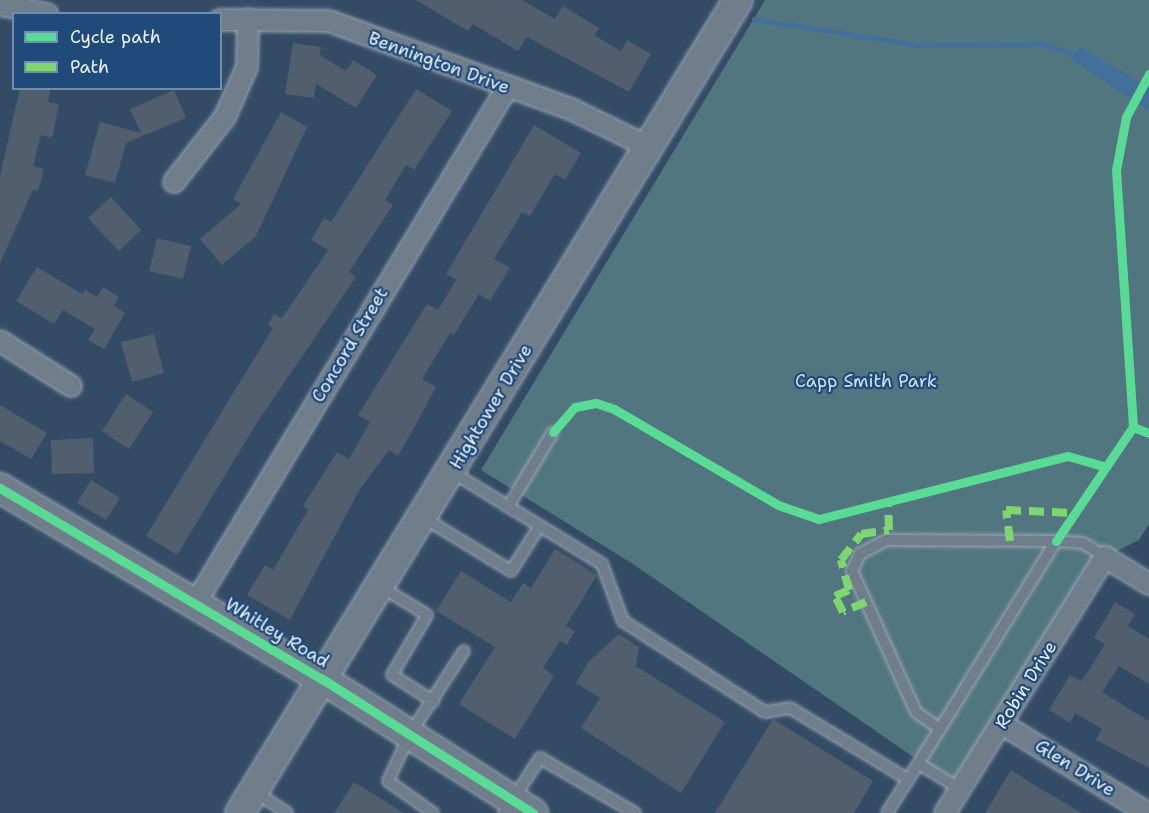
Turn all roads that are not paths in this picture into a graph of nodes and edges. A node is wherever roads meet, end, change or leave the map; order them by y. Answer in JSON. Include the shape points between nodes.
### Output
{"nodes":[{"id":1,"x":738,"y":0,"type":"edge"},
{"id":2,"x":0,"y":5,"type":"edge"},
{"id":3,"x":37,"y":12,"type":"edge"},
{"id":4,"x":248,"y":19,"type":"junction"},
{"id":5,"x":222,"y":20,"type":"edge"},
{"id":6,"x":507,"y":88,"type":"junction"},
{"id":7,"x":649,"y":147,"type":"junction"},
{"id":8,"x":174,"y":182,"type":"dead end"},
{"id":9,"x":0,"y":341,"type":"edge"},
{"id":10,"x":71,"y":386,"type":"dead end"},
{"id":11,"x":553,"y":432,"type":"dead end"},
{"id":12,"x":452,"y":472,"type":"junction"},
{"id":13,"x":0,"y":488,"type":"edge"},
{"id":14,"x":508,"y":507,"type":"junction"},
{"id":15,"x":424,"y":518,"type":"junction"},
{"id":16,"x":539,"y":527,"type":"junction"},
{"id":17,"x":1056,"y":541,"type":"junction"},
{"id":18,"x":1105,"y":557,"type":"junction"},
{"id":19,"x":1149,"y":584,"type":"edge"},
{"id":20,"x":381,"y":587,"type":"junction"},
{"id":21,"x":195,"y":603,"type":"junction"},
{"id":22,"x":464,"y":651,"type":"dead end"},
{"id":23,"x":324,"y":680,"type":"junction"},
{"id":24,"x":433,"y":701,"type":"junction"},
{"id":25,"x":1002,"y":724,"type":"junction"},
{"id":26,"x":940,"y":729,"type":"junction"},
{"id":27,"x":410,"y":734,"type":"junction"},
{"id":28,"x":919,"y":764,"type":"junction"},
{"id":29,"x":909,"y":780,"type":"junction"},
{"id":30,"x":960,"y":789,"type":"junction"},
{"id":31,"x":246,"y":802,"type":"edge"},
{"id":32,"x":516,"y":809,"type":"edge"},
{"id":33,"x":287,"y":813,"type":"edge"},
{"id":34,"x":433,"y":813,"type":"edge"},
{"id":35,"x":635,"y":813,"type":"edge"},
{"id":36,"x":887,"y":813,"type":"edge"},
{"id":37,"x":945,"y":813,"type":"edge"},
{"id":38,"x":1147,"y":813,"type":"edge"}],
"edges":[{"from":1,"to":7,"type":"main road","name":"Hightower Drive"},
{"from":2,"to":3,"type":"street"},
{"from":4,"to":5,"type":"street","name":"Bennington Drive"},
{"from":4,"to":6,"type":"street","name":"Bennington Drive","via":[[328,21]]},
{"from":4,"to":8,"type":"street","via":[[247,67],[225,117]]},
{"from":6,"to":7,"type":"street","name":"Bennington Drive","via":[[573,110]]},
{"from":6,"to":21,"type":"street","name":"Concord Street"},
{"from":7,"to":12,"type":"main road","name":"Hightower Drive"},
{"from":9,"to":10,"type":"street"},
{"from":11,"to":14,"type":"lane"},
{"from":12,"to":14,"type":"lane"},
{"from":12,"to":15,"type":"main road","name":"Hightower Drive"},
{"from":13,"to":21,"type":"main road","name":"Whitley Road"},
{"from":14,"to":16,"type":"lane"},
{"from":15,"to":16,"type":"lane","via":[[511,571]]},
{"from":15,"to":20,"type":"main road","name":"Hightower Drive"},
{"from":16,"to":29,"type":"lane","via":[[602,564],[623,621],[765,712],[790,708]]},
{"from":17,"to":18,"type":"lane","via":[[1083,543]]},
{"from":17,"to":26,"type":"lane"},
{"from":17,"to":26,"type":"lane","via":[[886,540],[860,554],[852,571],[916,712]]},
{"from":18,"to":19,"type":"street"},
{"from":18,"to":25,"type":"street","name":"Robin Drive"},
{"from":20,"to":23,"type":"main road","name":"Hightower Drive"},
{"from":20,"to":24,"type":"lane","via":[[427,615],[392,675]]},
{"from":21,"to":23,"type":"main road","name":"Whitley Road"},
{"from":22,"to":24,"type":"lane"},
{"from":23,"to":27,"type":"main road","name":"Whitley Road"},
{"from":23,"to":31,"type":"main road","name":"Hightower Drive"},
{"from":24,"to":27,"type":"lane"},
{"from":25,"to":30,"type":"street","name":"Robin Drive"},
{"from":25,"to":38,"type":"street","name":"Glen Drive"},
{"from":26,"to":28,"type":"lane"},
{"from":27,"to":32,"type":"main road","name":"Whitley Road"},
{"from":27,"to":34,"type":"lane","via":[[388,781]]},
{"from":28,"to":29,"type":"lane"},
{"from":28,"to":30,"type":"lane"},
{"from":29,"to":36,"type":"lane"},
{"from":30,"to":37,"type":"street","name":"Robin Drive"},
{"from":31,"to":33,"type":"lane"},
{"from":32,"to":35,"type":"lane","via":[[540,758]]}]}
